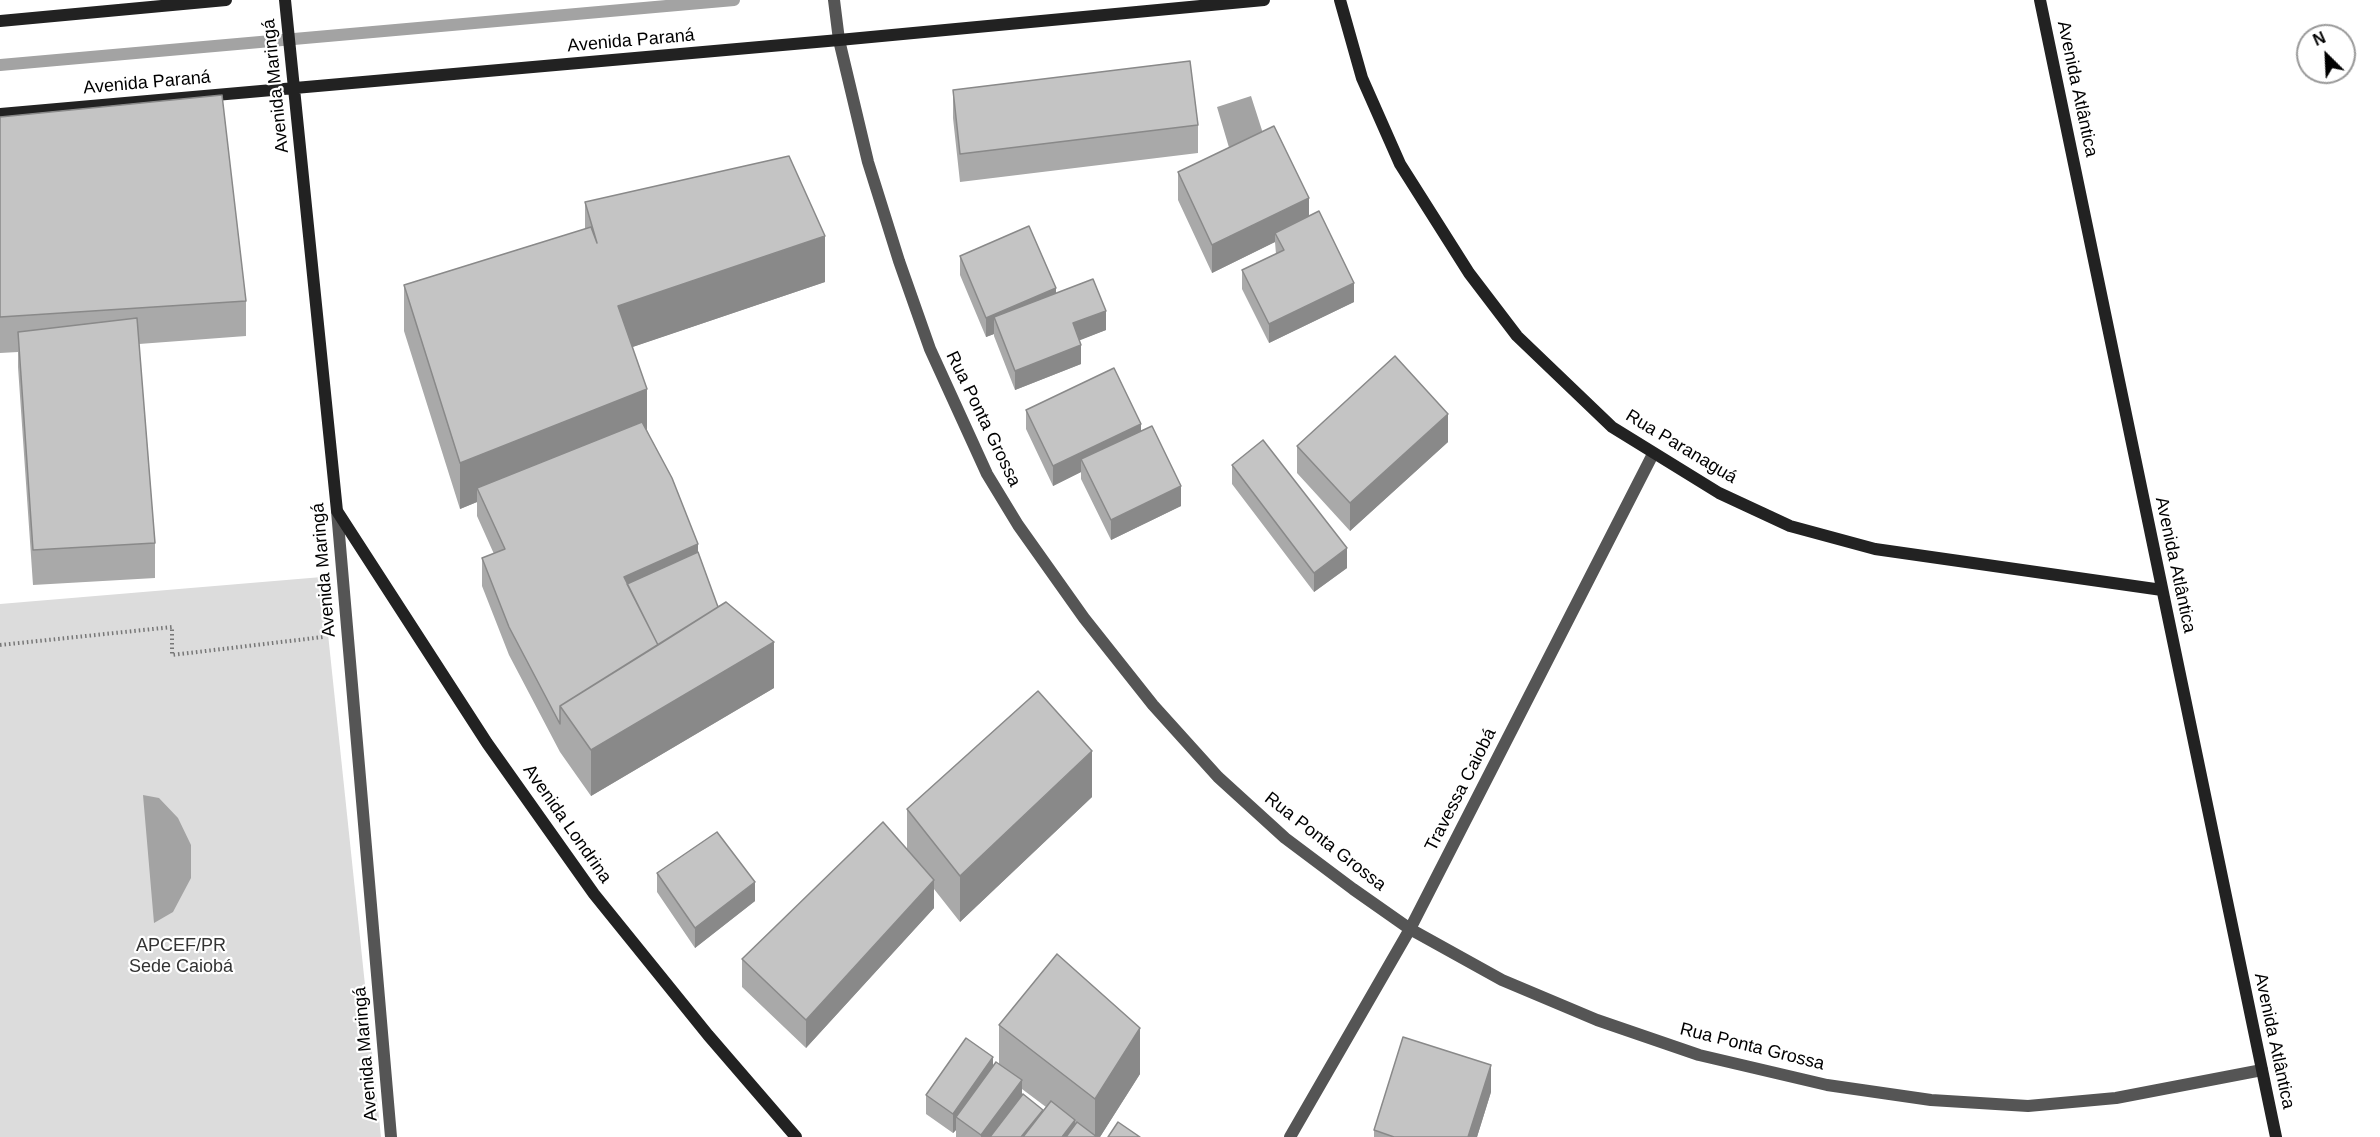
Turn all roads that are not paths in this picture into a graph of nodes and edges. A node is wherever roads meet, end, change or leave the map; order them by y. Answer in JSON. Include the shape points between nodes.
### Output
{"nodes":[{"id":1,"x":226,"y":0,"type":"edge"},
{"id":2,"x":285,"y":0,"type":"edge"},
{"id":3,"x":834,"y":0,"type":"edge"},
{"id":4,"x":1264,"y":0,"type":"edge"},
{"id":5,"x":1340,"y":0,"type":"edge"},
{"id":6,"x":2040,"y":0,"type":"edge"},
{"id":7,"x":0,"y":21,"type":"edge"},
{"id":8,"x":839,"y":38,"type":"junction"},
{"id":9,"x":294,"y":88,"type":"junction"},
{"id":10,"x":0,"y":114,"type":"edge"},
{"id":11,"x":1653,"y":454,"type":"junction"},
{"id":12,"x":337,"y":511,"type":"junction"},
{"id":13,"x":2162,"y":590,"type":"junction"},
{"id":14,"x":1410,"y":929,"type":"junction"},
{"id":15,"x":2262,"y":1070,"type":"junction"},
{"id":16,"x":391,"y":1137,"type":"edge"},
{"id":17,"x":796,"y":1137,"type":"edge"},
{"id":18,"x":1290,"y":1137,"type":"edge"},
{"id":19,"x":2276,"y":1137,"type":"edge"}],
"edges":[{"from":1,"to":7,"type":"street"},
{"from":2,"to":9,"type":"street","name":"Avenida Maringá"},
{"from":3,"to":8,"type":"street","name":"Rua Ponta Grossa"},
{"from":4,"to":8,"type":"street","name":"Avenida Paraná"},
{"from":5,"to":11,"type":"street","name":"Rua Paranaguá","via":[[1362,78],[1400,164],[1469,273],[1516,336],[1612,427]]},
{"from":6,"to":13,"type":"street","name":"Avenida Atlântica"},
{"from":8,"to":9,"type":"street","name":"Avenida Paraná"},
{"from":8,"to":14,"type":"street","name":"Rua Ponta Grossa","via":[[868,162],[930,349],[987,474],[1018,525],[1153,705],[1218,777],[1285,838]]},
{"from":9,"to":10,"type":"street","name":"Avenida Paraná"},
{"from":9,"to":12,"type":"street","name":"Avenida Maringá"},
{"from":11,"to":13,"type":"street","name":"Rua Paranaguá","via":[[1719,493],[1790,526],[1875,549]]},
{"from":11,"to":14,"type":"street","name":"Travessa Caiobá"},
{"from":12,"to":16,"type":"street","name":"Avenida Maringá"},
{"from":12,"to":17,"type":"street","name":"Avenida Londrina","via":[[487,743],[594,894]]},
{"from":13,"to":15,"type":"street","name":"Avenida Atlântica"},
{"from":14,"to":15,"type":"street","name":"Rua Ponta Grossa","via":[[1502,980],[1597,1020],[1699,1055],[1827,1084],[1930,1100],[2028,1106],[2116,1098]]},
{"from":14,"to":18,"type":"street","name":"Travessa Caiobá"},
{"from":15,"to":19,"type":"street","name":"Avenida Atlântica"}]}
